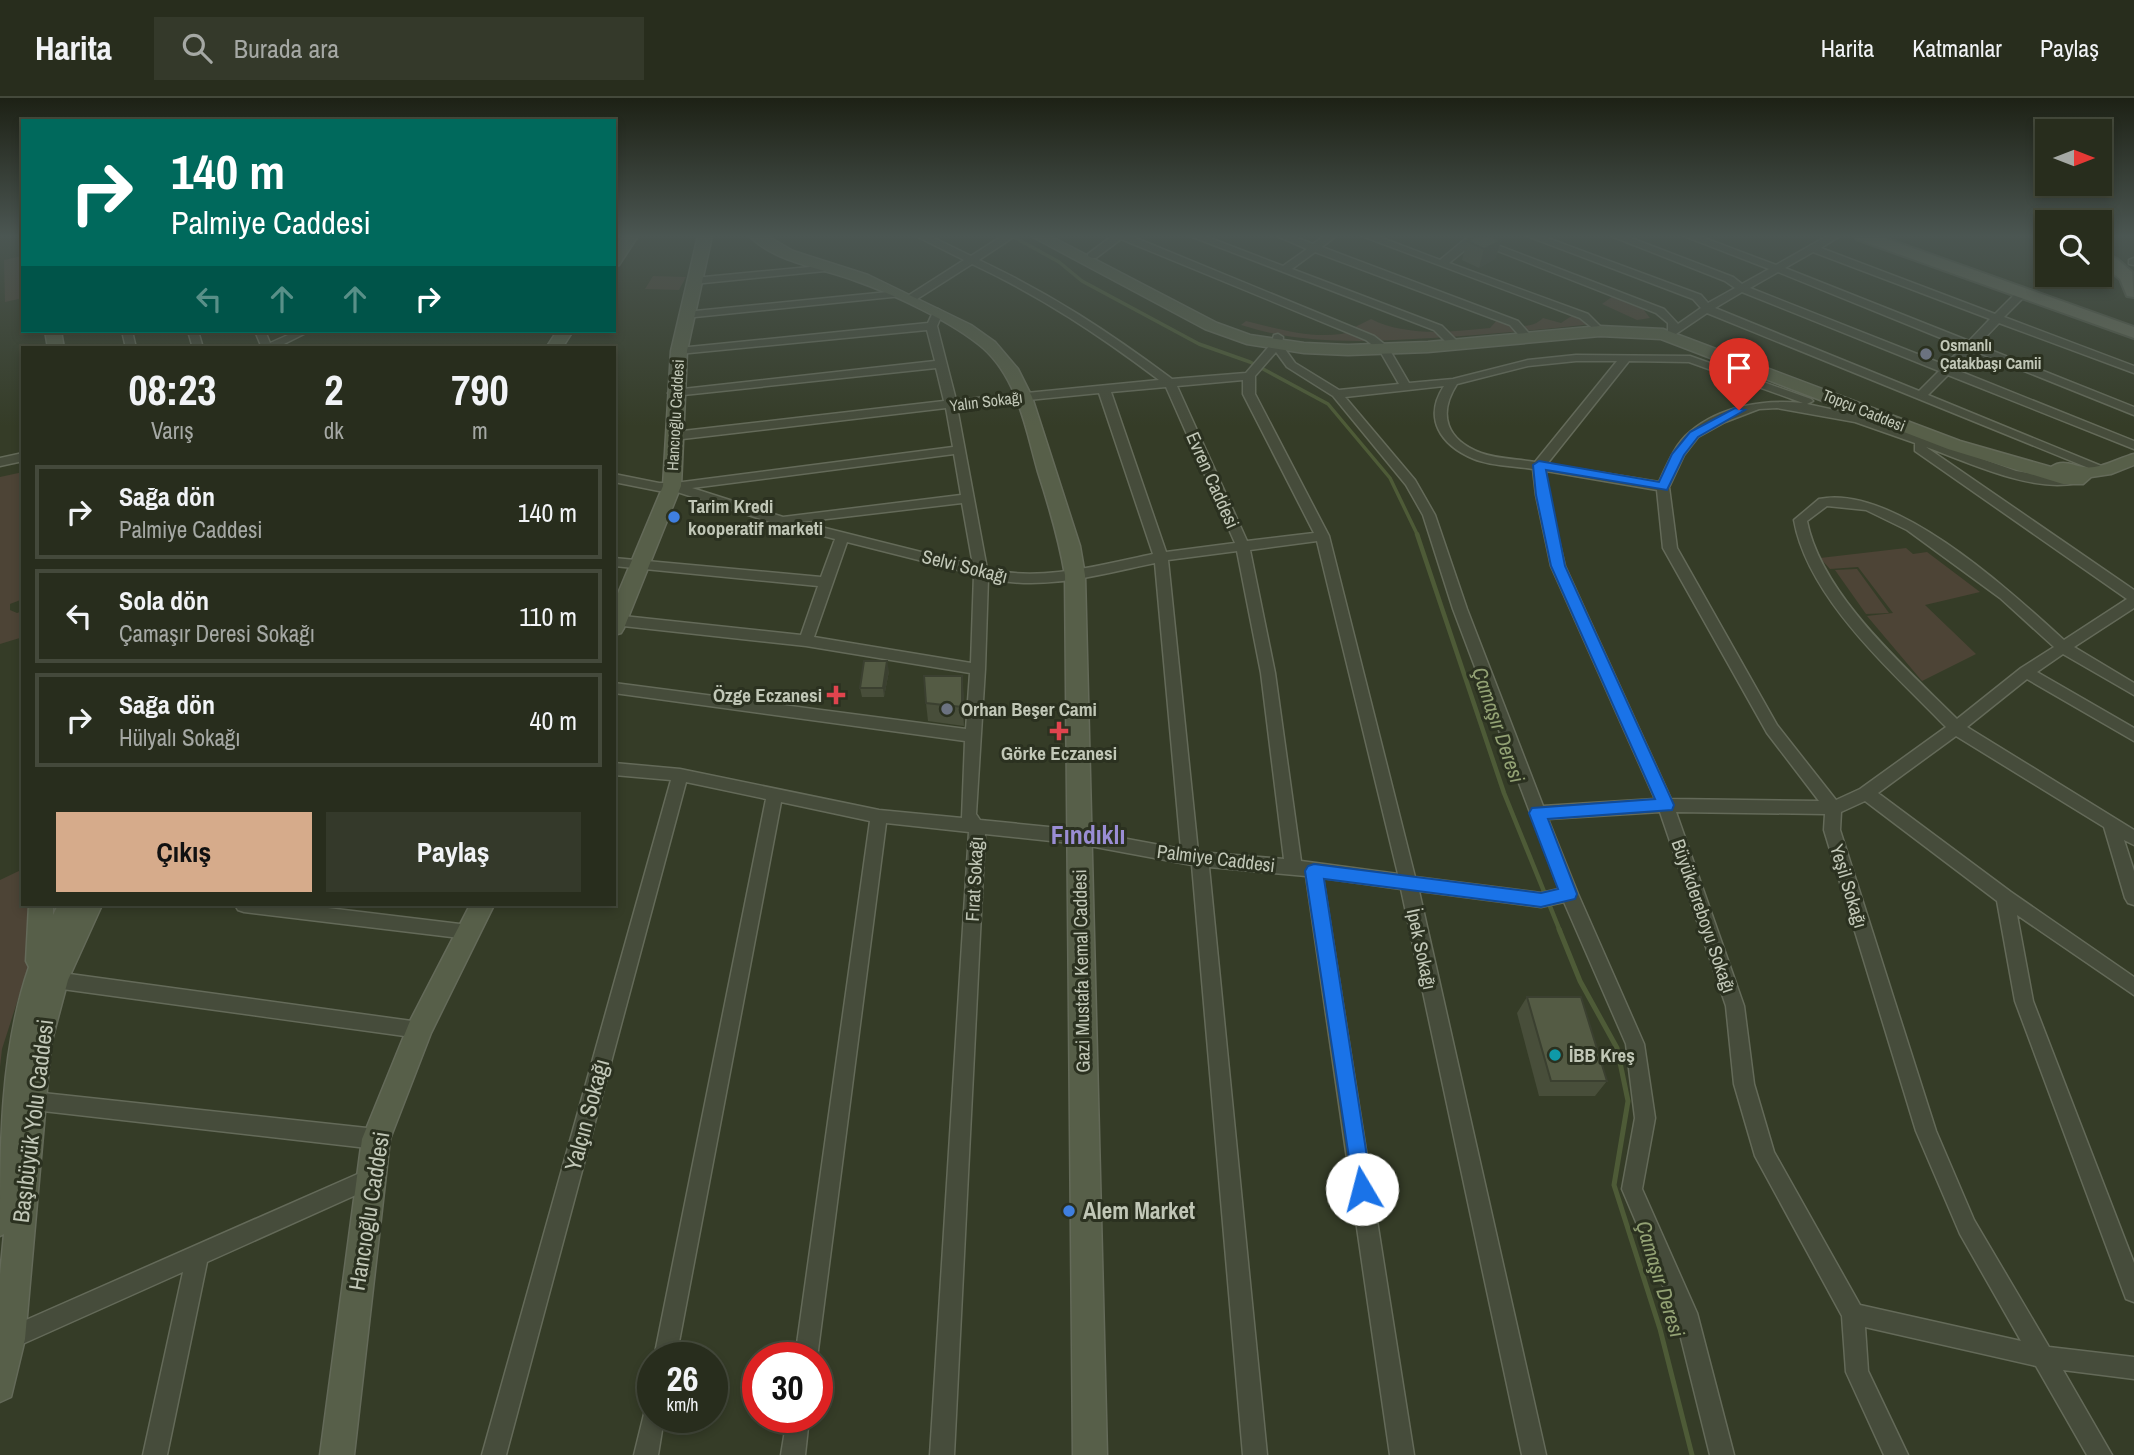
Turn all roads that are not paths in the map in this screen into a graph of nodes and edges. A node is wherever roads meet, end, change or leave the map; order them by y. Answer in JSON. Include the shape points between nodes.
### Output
{"nodes":[{"id":1,"x":689,"y":299,"type":"edge"},
{"id":2,"x":864,"y":299,"type":"edge"},
{"id":3,"x":908,"y":299,"type":"edge"},
{"id":4,"x":1049,"y":299,"type":"edge"},
{"id":5,"x":1160,"y":299,"type":"edge"},
{"id":6,"x":1176,"y":299,"type":"edge"},
{"id":7,"x":1271,"y":299,"type":"edge"},
{"id":8,"x":1362,"y":299,"type":"edge"},
{"id":9,"x":1450,"y":299,"type":"edge"},
{"id":10,"x":1538,"y":299,"type":"edge"},
{"id":11,"x":1631,"y":299,"type":"edge"},
{"id":12,"x":1699,"y":299,"type":"edge"},
{"id":13,"x":1723,"y":299,"type":"edge"},
{"id":14,"x":1769,"y":299,"type":"edge"},
{"id":15,"x":1854,"y":299,"type":"edge"},
{"id":16,"x":1947,"y":299,"type":"edge"},
{"id":17,"x":2016,"y":299,"type":"edge"},
{"id":18,"x":2037,"y":299,"type":"edge"},
{"id":19,"x":2050,"y":299,"type":"edge"},
{"id":20,"x":2127,"y":300,"type":"edge"},
{"id":21,"x":1707,"y":308,"type":"junction"},
{"id":22,"x":685,"y":314,"type":"junction"},
{"id":23,"x":1997,"y":318,"type":"junction"},
{"id":24,"x":935,"y":319,"type":"junction"},
{"id":25,"x":1598,"y":328,"type":"junction"},
{"id":26,"x":2134,"y":331,"type":"edge"},
{"id":27,"x":301,"y":333,"type":"edge"},
{"id":28,"x":1672,"y":333,"type":"junction"},
{"id":29,"x":1527,"y":336,"type":"junction"},
{"id":30,"x":1277,"y":341,"type":"junction"},
{"id":31,"x":1453,"y":342,"type":"junction"},
{"id":32,"x":271,"y":346,"type":"edge"},
{"id":33,"x":1382,"y":346,"type":"junction"},
{"id":34,"x":1971,"y":346,"type":"junction"},
{"id":35,"x":678,"y":351,"type":"junction"},
{"id":36,"x":1626,"y":358,"type":"junction"},
{"id":37,"x":941,"y":364,"type":"junction"},
{"id":38,"x":1947,"y":370,"type":"junction"},
{"id":39,"x":2134,"y":370,"type":"edge"},
{"id":40,"x":1249,"y":376,"type":"junction"},
{"id":41,"x":1170,"y":383,"type":"junction"},
{"id":42,"x":1453,"y":383,"type":"junction"},
{"id":43,"x":1406,"y":387,"type":"junction"},
{"id":44,"x":1104,"y":389,"type":"junction"},
{"id":45,"x":674,"y":393,"type":"junction"},
{"id":46,"x":1337,"y":394,"type":"junction"},
{"id":47,"x":1024,"y":397,"type":"junction"},
{"id":48,"x":1920,"y":397,"type":"junction"},
{"id":49,"x":951,"y":405,"type":"junction"},
{"id":50,"x":2134,"y":411,"type":"edge"},
{"id":51,"x":1857,"y":419,"type":"junction"},
{"id":52,"x":674,"y":436,"type":"junction"},
{"id":53,"x":1923,"y":442,"type":"junction"},
{"id":54,"x":2134,"y":445,"type":"edge"},
{"id":55,"x":959,"y":450,"type":"junction"},
{"id":56,"x":21,"y":457,"type":"edge"},
{"id":57,"x":2134,"y":459,"type":"edge"},
{"id":58,"x":0,"y":462,"type":"edge"},
{"id":59,"x":1539,"y":465,"type":"junction"},
{"id":60,"x":2105,"y":470,"type":"junction"},
{"id":61,"x":2068,"y":474,"type":"junction"},
{"id":62,"x":616,"y":478,"type":"edge"},
{"id":63,"x":672,"y":486,"type":"junction"},
{"id":64,"x":1663,"y":487,"type":"junction"},
{"id":65,"x":969,"y":498,"type":"junction"},
{"id":66,"x":778,"y":520,"type":"junction"},
{"id":67,"x":842,"y":536,"type":"junction"},
{"id":68,"x":1322,"y":536,"type":"junction"},
{"id":69,"x":1242,"y":545,"type":"junction"},
{"id":70,"x":1161,"y":557,"type":"junction"},
{"id":71,"x":616,"y":562,"type":"edge"},
{"id":72,"x":641,"y":564,"type":"junction"},
{"id":73,"x":981,"y":570,"type":"junction"},
{"id":74,"x":1075,"y":575,"type":"junction"},
{"id":75,"x":826,"y":582,"type":"junction"},
{"id":76,"x":2134,"y":599,"type":"edge"},
{"id":77,"x":616,"y":623,"type":"edge"},
{"id":78,"x":806,"y":642,"type":"junction"},
{"id":79,"x":2064,"y":648,"type":"junction"},
{"id":80,"x":978,"y":669,"type":"junction"},
{"id":81,"x":2026,"y":672,"type":"junction"},
{"id":82,"x":616,"y":688,"type":"edge"},
{"id":83,"x":2134,"y":690,"type":"edge"},
{"id":84,"x":1956,"y":728,"type":"junction"},
{"id":85,"x":2134,"y":735,"type":"edge"},
{"id":86,"x":974,"y":736,"type":"junction"},
{"id":87,"x":616,"y":769,"type":"edge"},
{"id":88,"x":680,"y":775,"type":"junction"},
{"id":89,"x":775,"y":793,"type":"junction"},
{"id":90,"x":1866,"y":793,"type":"junction"},
{"id":91,"x":1666,"y":805,"type":"junction"},
{"id":92,"x":1833,"y":808,"type":"junction"},
{"id":93,"x":1538,"y":813,"type":"junction"},
{"id":94,"x":879,"y":816,"type":"junction"},
{"id":95,"x":2110,"y":825,"type":"junction"},
{"id":96,"x":976,"y":828,"type":"junction"},
{"id":97,"x":1079,"y":837,"type":"junction"},
{"id":98,"x":2134,"y":838,"type":"edge"},
{"id":99,"x":1195,"y":858,"type":"junction"},
{"id":100,"x":1293,"y":867,"type":"junction"},
{"id":101,"x":1314,"y":871,"type":"junction"},
{"id":102,"x":1408,"y":882,"type":"junction"},
{"id":103,"x":1565,"y":895,"type":"junction"},
{"id":104,"x":2005,"y":897,"type":"junction"},
{"id":105,"x":2134,"y":898,"type":"edge"},
{"id":106,"x":41,"y":906,"type":"edge"},
{"id":107,"x":70,"y":906,"type":"edge"},
{"id":108,"x":89,"y":906,"type":"edge"},
{"id":109,"x":252,"y":906,"type":"edge"},
{"id":110,"x":481,"y":906,"type":"edge"},
{"id":111,"x":468,"y":932,"type":"junction"},
{"id":112,"x":47,"y":977,"type":"junction"},
{"id":113,"x":2134,"y":987,"type":"edge"},
{"id":114,"x":419,"y":1030,"type":"junction"},
{"id":115,"x":32,"y":1106,"type":"junction"},
{"id":116,"x":376,"y":1139,"type":"junction"},
{"id":117,"x":369,"y":1179,"type":"junction"},
{"id":118,"x":0,"y":1221,"type":"edge"},
{"id":119,"x":198,"y":1254,"type":"junction"},
{"id":120,"x":2134,"y":1291,"type":"edge"},
{"id":121,"x":1853,"y":1314,"type":"junction"},
{"id":122,"x":9,"y":1339,"type":"junction"},
{"id":123,"x":668,"y":1342,"type":"edge"},
{"id":124,"x":808,"y":1342,"type":"edge"},
{"id":125,"x":2043,"y":1357,"type":"junction"},
{"id":126,"x":2134,"y":1368,"type":"edge"},
{"id":127,"x":0,"y":1387,"type":"edge"},
{"id":128,"x":650,"y":1433,"type":"edge"},
{"id":129,"x":796,"y":1433,"type":"edge"},
{"id":130,"x":155,"y":1455,"type":"edge"},
{"id":131,"x":337,"y":1455,"type":"edge"},
{"id":132,"x":494,"y":1455,"type":"edge"},
{"id":133,"x":646,"y":1455,"type":"edge"},
{"id":134,"x":793,"y":1455,"type":"edge"},
{"id":135,"x":942,"y":1455,"type":"edge"},
{"id":136,"x":1090,"y":1455,"type":"edge"},
{"id":137,"x":1255,"y":1455,"type":"edge"},
{"id":138,"x":1402,"y":1455,"type":"edge"},
{"id":139,"x":1534,"y":1455,"type":"edge"},
{"id":140,"x":1722,"y":1455,"type":"edge"},
{"id":141,"x":1896,"y":1455,"type":"edge"},
{"id":142,"x":2100,"y":1455,"type":"edge"}],
"edges":[{"from":1,"to":22,"type":"street","name":"Hancıoğlu Caddesi"},
{"from":2,"to":22,"type":"street"},
{"from":3,"to":24,"type":"street","name":"Gazi Mustafa Kemal Caddesi"},
{"from":4,"to":41,"type":"street","name":"Evren Caddesi"},
{"from":5,"to":30,"type":"street","name":"Topçu Caddesi","via":[[1247,339]]},
{"from":6,"to":30,"type":"street","name":"Topçu Caddesi"},
{"from":7,"to":33,"type":"street"},
{"from":8,"to":31,"type":"street","via":[[1438,328]]},
{"from":9,"to":29,"type":"street","via":[[1514,323]]},
{"from":10,"to":25,"type":"street","via":[[1584,316]]},
{"from":11,"to":28,"type":"street","via":[[1673,321]]},
{"from":12,"to":21,"type":"street"},
{"from":13,"to":21,"type":"street"},
{"from":14,"to":38,"type":"street"},
{"from":15,"to":34,"type":"street"},
{"from":16,"to":23,"type":"street"},
{"from":17,"to":23,"type":"street"},
{"from":18,"to":26,"type":"main road"},
{"from":19,"to":20,"type":"main road","via":[[2079,310]]},
{"from":20,"to":26,"type":"main road","via":[[2123,323]]},
{"from":21,"to":28,"type":"street"},
{"from":21,"to":48,"type":"street"},
{"from":22,"to":35,"type":"street","name":"Hancıoğlu Caddesi"},
{"from":23,"to":34,"type":"street"},
{"from":23,"to":39,"type":"street"},
{"from":24,"to":35,"type":"street"},
{"from":24,"to":37,"type":"street","name":"Fırat Sokağı"},
{"from":24,"to":47,"type":"street","name":"Gazi Mustafa Kemal Caddesi","via":[[989,345],[1010,369]]},
{"from":25,"to":28,"type":"street","name":"Topçu Caddesi"},
{"from":25,"to":29,"type":"street","name":"Topçu Caddesi"},
{"from":27,"to":32,"type":"street"},
{"from":28,"to":61,"type":"street","name":"Topçu Caddesi","via":[[1954,445]]},
{"from":29,"to":31,"type":"street","name":"Topçu Caddesi"},
{"from":30,"to":33,"type":"street","name":"Topçu Caddesi","via":[[1348,350]]},
{"from":30,"to":40,"type":"street"},
{"from":30,"to":46,"type":"street","via":[[1291,365]]},
{"from":31,"to":33,"type":"street","name":"Topçu Caddesi"},
{"from":33,"to":43,"type":"street"},
{"from":34,"to":38,"type":"street"},
{"from":34,"to":50,"type":"street"},
{"from":35,"to":45,"type":"street","name":"Hancıoğlu Caddesi"},
{"from":36,"to":42,"type":"street","via":[[1528,363]]},
{"from":36,"to":51,"type":"street","via":[[1690,359]]},
{"from":36,"to":59,"type":"street"},
{"from":37,"to":45,"type":"street"},
{"from":37,"to":49,"type":"street","name":"Fırat Sokağı"},
{"from":38,"to":48,"type":"street"},
{"from":38,"to":54,"type":"street"},
{"from":40,"to":41,"type":"street","name":"Yalın Sokağı"},
{"from":40,"to":68,"type":"street","name":"İpek Sokağı","via":[[1249,394]]},
{"from":41,"to":44,"type":"street","name":"Yalın Sokağı"},
{"from":41,"to":69,"type":"street","name":"Evren Caddesi"},
{"from":42,"to":43,"type":"street"},
{"from":42,"to":59,"type":"street","via":[[1437,412],[1457,444],[1478,456]]},
{"from":43,"to":46,"type":"street"},
{"from":44,"to":47,"type":"street","name":"Yalın Sokağı"},
{"from":44,"to":70,"type":"street"},
{"from":45,"to":52,"type":"street","name":"Hancıoğlu Caddesi"},
{"from":46,"to":93,"type":"street","via":[[1412,484],[1429,515]]},
{"from":47,"to":49,"type":"street","name":"Yalın Sokağı"},
{"from":47,"to":74,"type":"street","name":"Gazi Mustafa Kemal Caddesi"},
{"from":48,"to":60,"type":"street"},
{"from":49,"to":52,"type":"street","name":"Yalın Sokağı"},
{"from":49,"to":55,"type":"street","name":"Fırat Sokağı"},
{"from":51,"to":53,"type":"street"},
{"from":51,"to":64,"type":"street","via":[[1777,404],[1739,410],[1694,434],[1678,454]]},
{"from":52,"to":63,"type":"street","name":"Hancıoğlu Caddesi"},
{"from":53,"to":61,"type":"street","via":[[2014,474],[2059,482]]},
{"from":53,"to":76,"type":"street","via":[[1919,448]]},
{"from":55,"to":63,"type":"street"},
{"from":55,"to":65,"type":"street","name":"Fırat Sokağı"},
{"from":56,"to":58,"type":"street"},
{"from":57,"to":60,"type":"street"},
{"from":59,"to":64,"type":"street"},
{"from":59,"to":91,"type":"street","name":"Büyükdereboyu Sokağı","via":[[1558,566]]},
{"from":60,"to":61,"type":"street"},
{"from":62,"to":63,"type":"street","name":"Selvi Sokağı"},
{"from":63,"to":66,"type":"street","name":"Selvi Sokağı"},
{"from":63,"to":72,"type":"street","name":"Hancıoğlu Caddesi"},
{"from":64,"to":92,"type":"street","via":[[1670,548],[1772,729]]},
{"from":65,"to":66,"type":"street"},
{"from":65,"to":73,"type":"street","name":"Fırat Sokağı"},
{"from":66,"to":67,"type":"street","name":"Selvi Sokağı"},
{"from":67,"to":73,"type":"street","name":"Selvi Sokağı"},
{"from":67,"to":75,"type":"street"},
{"from":68,"to":69,"type":"street","name":"Selvi Sokağı"},
{"from":68,"to":102,"type":"street","name":"İpek Sokağı"},
{"from":69,"to":70,"type":"street","name":"Selvi Sokağı"},
{"from":69,"to":100,"type":"street","name":"Evren Caddesi","via":[[1268,673]]},
{"from":70,"to":74,"type":"street","name":"Selvi Sokağı"},
{"from":70,"to":99,"type":"street"},
{"from":71,"to":72,"type":"street"},
{"from":72,"to":75,"type":"street"},
{"from":72,"to":77,"type":"street","name":"Hancıoğlu Caddesi"},
{"from":73,"to":74,"type":"street","name":"Selvi Sokağı","via":[[1012,579]]},
{"from":73,"to":80,"type":"street","name":"Fırat Sokağı"},
{"from":74,"to":97,"type":"street","name":"Gazi Mustafa Kemal Caddesi"},
{"from":75,"to":78,"type":"street"},
{"from":76,"to":79,"type":"street"},
{"from":77,"to":78,"type":"street"},
{"from":78,"to":80,"type":"street"},
{"from":79,"to":81,"type":"street"},
{"from":79,"to":83,"type":"street"},
{"from":79,"to":84,"type":"street","via":[[2005,595],[1912,527],[1869,506],[1824,502],[1800,520],[1799,532],[1808,554],[1858,626]]},
{"from":80,"to":86,"type":"street","name":"Fırat Sokağı"},
{"from":81,"to":84,"type":"street"},
{"from":81,"to":85,"type":"street"},
{"from":82,"to":86,"type":"street"},
{"from":84,"to":90,"type":"street"},
{"from":84,"to":95,"type":"street"},
{"from":86,"to":96,"type":"street","name":"Fırat Sokağı","via":[[968,815]]},
{"from":87,"to":88,"type":"street","name":"Palmiye Caddesi"},
{"from":88,"to":89,"type":"street","name":"Palmiye Caddesi"},
{"from":88,"to":132,"type":"street","name":"Yalçın Sokağı"},
{"from":89,"to":94,"type":"street","name":"Palmiye Caddesi"},
{"from":89,"to":123,"type":"street"},
{"from":90,"to":92,"type":"street"},
{"from":90,"to":104,"type":"street"},
{"from":91,"to":92,"type":"street"},
{"from":91,"to":93,"type":"street"},
{"from":91,"to":121,"type":"street","name":"Büyükdereboyu Sokağı","via":[[1735,1006],[1744,1084],[1765,1156]]},
{"from":92,"to":125,"type":"street","name":"Yeşil Sokağı","via":[[1832,830],[1926,1131],[1967,1227]]},
{"from":93,"to":103,"type":"street"},
{"from":94,"to":96,"type":"street","name":"Palmiye Caddesi"},
{"from":94,"to":124,"type":"street"},
{"from":95,"to":98,"type":"street"},
{"from":95,"to":105,"type":"street"},
{"from":96,"to":97,"type":"street","name":"Palmiye Caddesi"},
{"from":96,"to":135,"type":"street","name":"Fırat Sokağı"},
{"from":97,"to":99,"type":"street","name":"Palmiye Caddesi"},
{"from":97,"to":136,"type":"street","name":"Gazi Mustafa Kemal Caddesi"},
{"from":99,"to":100,"type":"street","name":"Palmiye Caddesi"},
{"from":99,"to":137,"type":"street"},
{"from":100,"to":101,"type":"street","name":"Palmiye Caddesi"},
{"from":101,"to":102,"type":"street","name":"Palmiye Caddesi"},
{"from":101,"to":138,"type":"street"},
{"from":102,"to":103,"type":"street","name":"Palmiye Caddesi","via":[[1541,900]]},
{"from":102,"to":139,"type":"street","name":"İpek Sokağı"},
{"from":103,"to":140,"type":"street","via":[[1635,1044],[1645,1118],[1632,1189],[1686,1313]]},
{"from":104,"to":113,"type":"street"},
{"from":104,"to":120,"type":"street","via":[[2024,1001]]},
{"from":106,"to":112,"type":"street"},
{"from":107,"to":112,"type":"street","name":"Başıbüyük Yolu Caddesi"},
{"from":108,"to":112,"type":"street","name":"Başıbüyük Yolu Caddesi"},
{"from":109,"to":111,"type":"street"},
{"from":110,"to":111,"type":"street","name":"Hancıoğlu Caddesi"},
{"from":111,"to":114,"type":"street","name":"Hancıoğlu Caddesi"},
{"from":112,"to":114,"type":"street"},
{"from":112,"to":115,"type":"street","name":"Başıbüyük Yolu Caddesi"},
{"from":112,"to":118,"type":"street","name":"Başıbüyük Yolu Caddesi","via":[[18,1039]]},
{"from":114,"to":116,"type":"street","name":"Hancıoğlu Caddesi"},
{"from":115,"to":116,"type":"street","via":[[43,1102]]},
{"from":115,"to":122,"type":"street","name":"Başıbüyük Yolu Caddesi"},
{"from":116,"to":117,"type":"street","name":"Hancıoğlu Caddesi"},
{"from":117,"to":119,"type":"street"},
{"from":117,"to":131,"type":"street","name":"Hancıoğlu Caddesi"},
{"from":119,"to":122,"type":"street"},
{"from":119,"to":130,"type":"street"},
{"from":121,"to":125,"type":"street"},
{"from":121,"to":141,"type":"street","name":"Büyükdereboyu Sokağı","via":[[1857,1372]]},
{"from":122,"to":127,"type":"street","name":"Başıbüyük Yolu Caddesi"},
{"from":125,"to":126,"type":"street"},
{"from":125,"to":142,"type":"street","name":"Yeşil Sokağı"},
{"from":128,"to":133,"type":"street"},
{"from":129,"to":134,"type":"street"}]}
